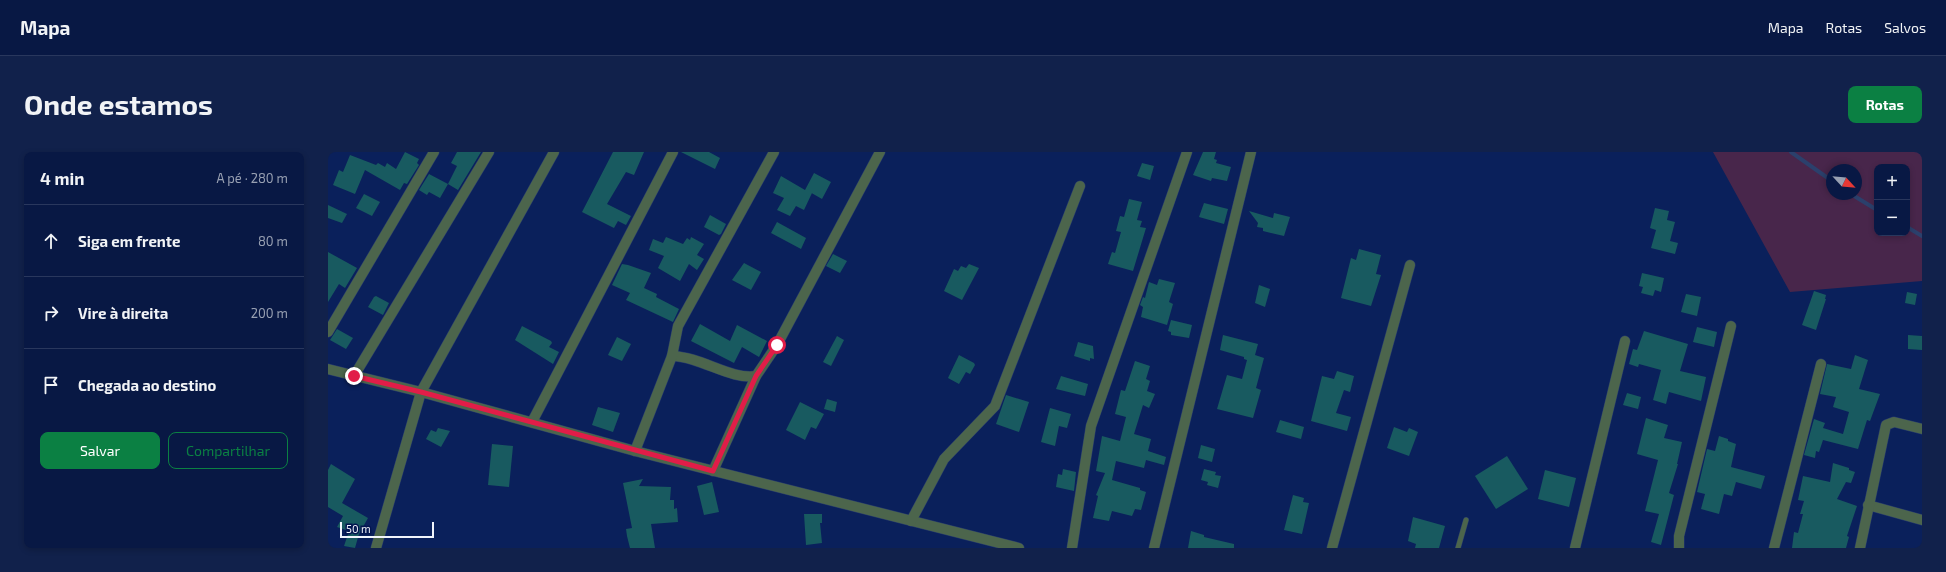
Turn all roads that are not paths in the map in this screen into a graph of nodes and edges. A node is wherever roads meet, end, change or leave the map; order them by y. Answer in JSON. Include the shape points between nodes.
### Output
{"nodes":[{"id":1,"x":434,"y":152,"type":"edge"},
{"id":2,"x":489,"y":152,"type":"edge"},
{"id":3,"x":554,"y":152,"type":"edge"},
{"id":4,"x":673,"y":152,"type":"edge"},
{"id":5,"x":774,"y":152,"type":"edge"},
{"id":6,"x":880,"y":152,"type":"edge"},
{"id":7,"x":1188,"y":152,"type":"edge"},
{"id":8,"x":1251,"y":152,"type":"edge"},
{"id":9,"x":1080,"y":186,"type":"dead end"},
{"id":10,"x":1410,"y":265,"type":"dead end"},
{"id":11,"x":1731,"y":326,"type":"dead end"},
{"id":12,"x":328,"y":332,"type":"edge"},
{"id":13,"x":1625,"y":341,"type":"dead end"},
{"id":14,"x":672,"y":356,"type":"junction"},
{"id":15,"x":1822,"y":364,"type":"dead end"},
{"id":16,"x":328,"y":369,"type":"edge"},
{"id":17,"x":354,"y":376,"type":"junction"},
{"id":18,"x":756,"y":376,"type":"junction"},
{"id":19,"x":421,"y":392,"type":"junction"},
{"id":20,"x":532,"y":422,"type":"junction"},
{"id":21,"x":1922,"y":430,"type":"edge"},
{"id":22,"x":635,"y":451,"type":"junction"},
{"id":23,"x":713,"y":471,"type":"junction"},
{"id":24,"x":1868,"y":505,"type":"junction"},
{"id":25,"x":911,"y":520,"type":"junction"},
{"id":26,"x":1466,"y":520,"type":"dead end"},
{"id":27,"x":1922,"y":520,"type":"edge"},
{"id":28,"x":376,"y":548,"type":"edge"},
{"id":29,"x":1019,"y":548,"type":"edge"},
{"id":30,"x":1072,"y":548,"type":"edge"},
{"id":31,"x":1154,"y":548,"type":"edge"},
{"id":32,"x":1332,"y":548,"type":"edge"},
{"id":33,"x":1458,"y":548,"type":"edge"},
{"id":34,"x":1574,"y":548,"type":"edge"},
{"id":35,"x":1679,"y":548,"type":"edge"},
{"id":36,"x":1774,"y":548,"type":"edge"},
{"id":37,"x":1860,"y":548,"type":"edge"}],
"edges":[{"from":1,"to":12,"type":"street"},
{"from":2,"to":17,"type":"street"},
{"from":3,"to":19,"type":"street"},
{"from":4,"to":20,"type":"street"},
{"from":5,"to":14,"type":"street","via":[[678,326]]},
{"from":6,"to":18,"type":"street","via":[[777,345]]},
{"from":7,"to":30,"type":"street","via":[[1091,426]]},
{"from":8,"to":31,"type":"street"},
{"from":9,"to":25,"type":"street","via":[[995,406],[944,459]]},
{"from":10,"to":32,"type":"street"},
{"from":11,"to":35,"type":"street","via":[[1679,536]]},
{"from":13,"to":34,"type":"street"},
{"from":14,"to":18,"type":"street","via":[[696,359],[746,377]]},
{"from":14,"to":22,"type":"street"},
{"from":15,"to":36,"type":"street"},
{"from":16,"to":17,"type":"street"},
{"from":17,"to":19,"type":"street"},
{"from":18,"to":23,"type":"street"},
{"from":19,"to":20,"type":"street"},
{"from":19,"to":28,"type":"street"},
{"from":20,"to":22,"type":"street"},
{"from":21,"to":24,"type":"street","via":[[1894,422],[1886,426]]},
{"from":22,"to":23,"type":"street"},
{"from":23,"to":25,"type":"street"},
{"from":24,"to":27,"type":"street"},
{"from":24,"to":37,"type":"street"},
{"from":25,"to":29,"type":"street"},
{"from":26,"to":33,"type":"lane"}]}
